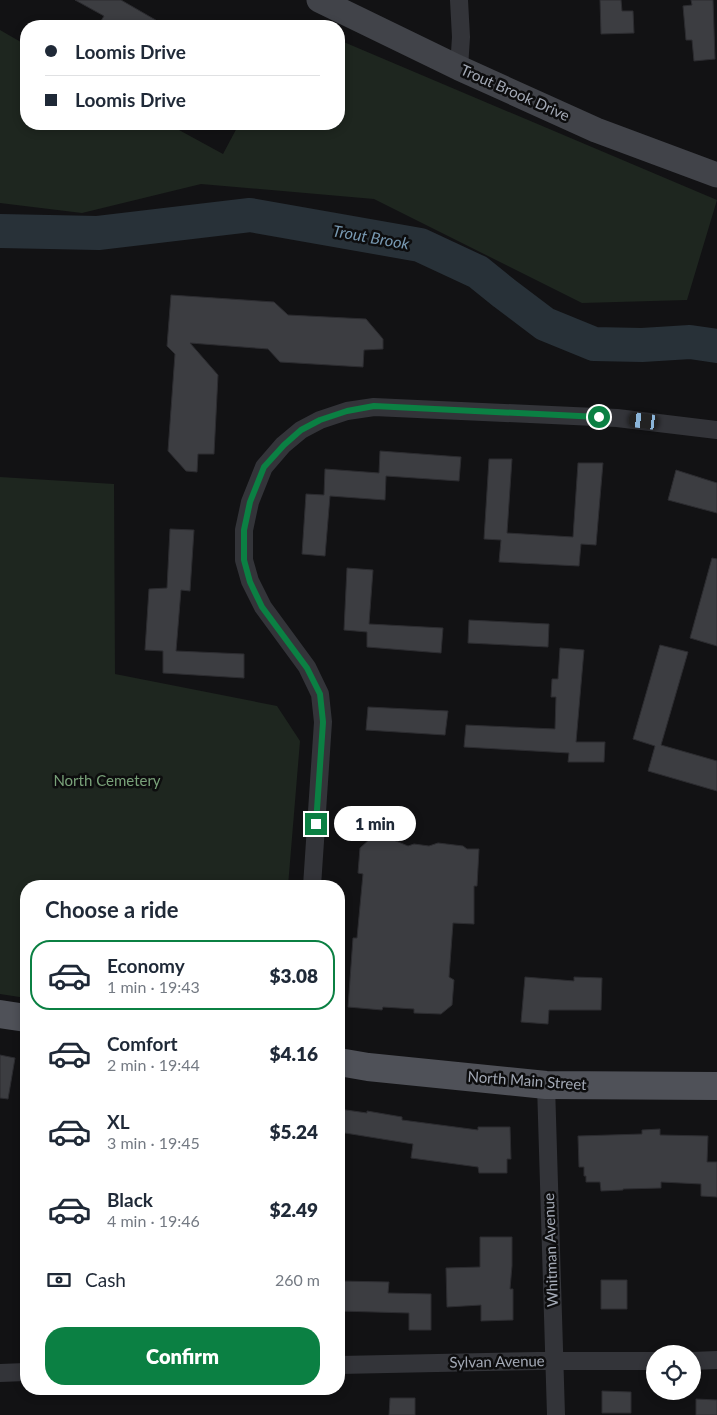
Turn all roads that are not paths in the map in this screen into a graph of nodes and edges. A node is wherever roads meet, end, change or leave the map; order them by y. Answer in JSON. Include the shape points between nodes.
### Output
{"nodes":[{"id":1,"x":319,"y":0,"type":"edge"},
{"id":2,"x":459,"y":0,"type":"edge"},
{"id":3,"x":459,"y":68,"type":"junction"},
{"id":4,"x":717,"y":175,"type":"edge"},
{"id":5,"x":717,"y":430,"type":"edge"},
{"id":6,"x":312,"y":880,"type":"edge"},
{"id":7,"x":0,"y":1014,"type":"edge"},
{"id":8,"x":20,"y":1017,"type":"edge"},
{"id":9,"x":345,"y":1063,"type":"edge"},
{"id":10,"x":546,"y":1085,"type":"junction"},
{"id":11,"x":717,"y":1086,"type":"edge"},
{"id":12,"x":701,"y":1360,"type":"edge"},
{"id":13,"x":717,"y":1360,"type":"edge"},
{"id":14,"x":555,"y":1361,"type":"junction"},
{"id":15,"x":646,"y":1361,"type":"edge"},
{"id":16,"x":345,"y":1365,"type":"edge"},
{"id":17,"x":20,"y":1372,"type":"edge"},
{"id":18,"x":0,"y":1373,"type":"edge"},
{"id":19,"x":556,"y":1415,"type":"edge"}],
"edges":[{"from":1,"to":3,"type":"main road","name":"Trout Brook Drive"},
{"from":2,"to":3,"type":"street"},
{"from":3,"to":4,"type":"main road","name":"Trout Brook Drive","via":[[596,130]]},
{"from":5,"to":6,"type":"street","via":[[617,418],[374,406],[347,411],[301,430],[264,467],[250,502],[244,530],[244,560],[262,607],[307,668],[320,694],[323,722]]},
{"from":7,"to":8,"type":"main road"},
{"from":9,"to":10,"type":"main road","name":"North Main Street"},
{"from":10,"to":11,"type":"main road","name":"North Main Street"},
{"from":10,"to":14,"type":"street","name":"Whitman Avenue"},
{"from":12,"to":13,"type":"street"},
{"from":14,"to":15,"type":"street","name":"Sylvan Avenue"},
{"from":14,"to":16,"type":"street","name":"Sylvan Avenue"},
{"from":14,"to":19,"type":"street","name":"Whitman Avenue"},
{"from":17,"to":18,"type":"street"}]}
